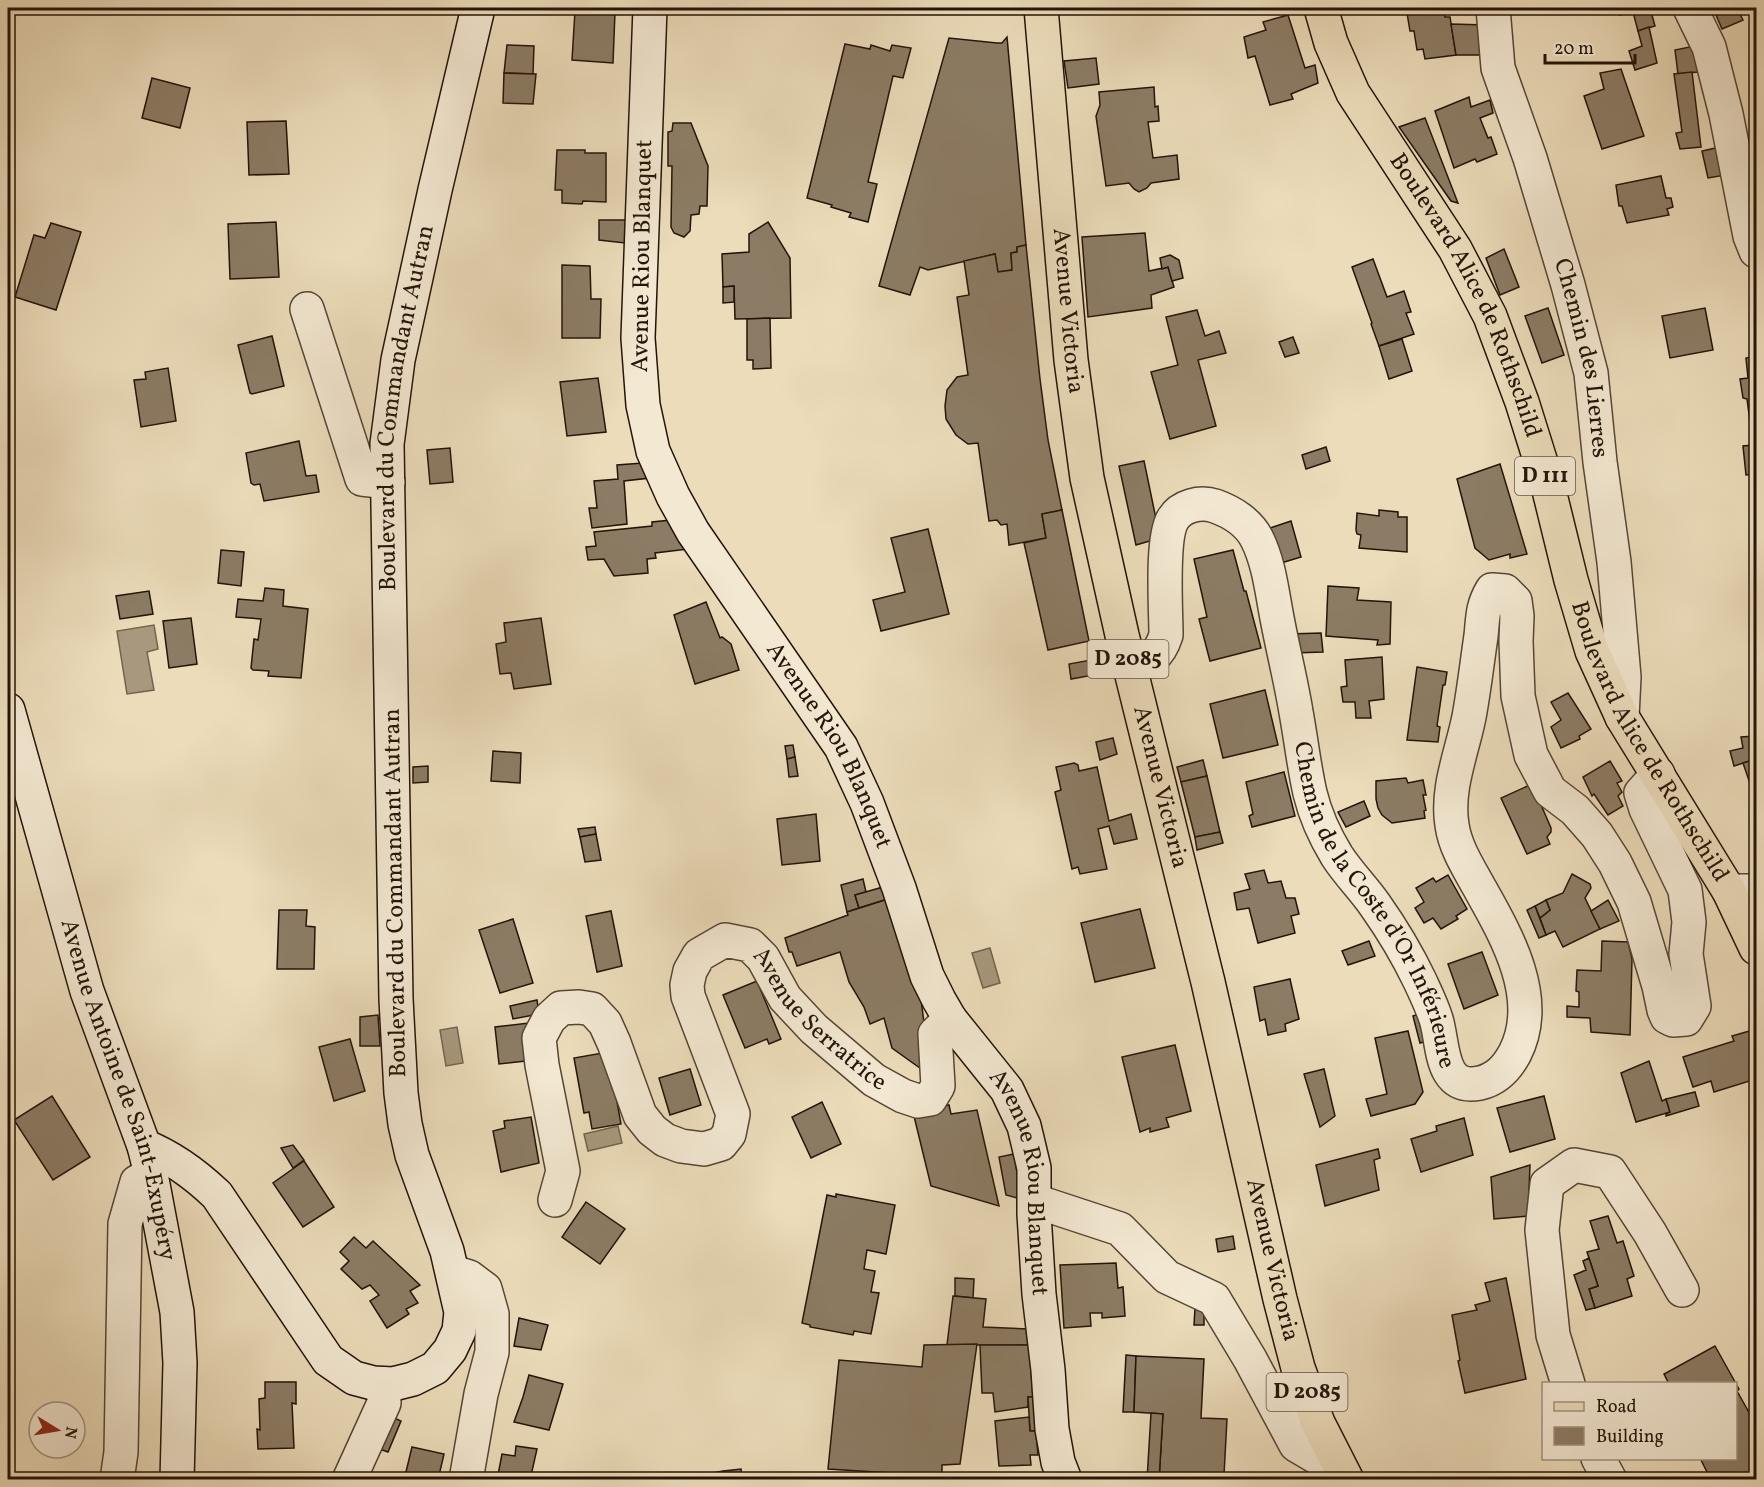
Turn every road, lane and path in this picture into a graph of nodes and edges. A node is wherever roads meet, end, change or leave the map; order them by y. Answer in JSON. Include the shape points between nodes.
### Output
{"nodes":[{"id":1,"x":478,"y":8,"type":"edge"},
{"id":2,"x":650,"y":8,"type":"edge"},
{"id":3,"x":1041,"y":8,"type":"edge"},
{"id":4,"x":1321,"y":8,"type":"edge"},
{"id":5,"x":1493,"y":8,"type":"edge"},
{"id":6,"x":1690,"y":8,"type":"edge"},
{"id":7,"x":1756,"y":251,"type":"edge"},
{"id":8,"x":307,"y":309,"type":"dead end"},
{"id":9,"x":388,"y":482,"type":"junction"},
{"id":10,"x":1130,"y":665,"type":"junction"},
{"id":11,"x":8,"y":710,"type":"edge"},
{"id":12,"x":1622,"y":717,"type":"junction"},
{"id":13,"x":1658,"y":774,"type":"junction"},
{"id":14,"x":1743,"y":894,"type":"edge"},
{"id":15,"x":1756,"y":948,"type":"edge"},
{"id":16,"x":950,"y":1019,"type":"junction"},
{"id":17,"x":147,"y":1160,"type":"junction"},
{"id":18,"x":555,"y":1200,"type":"dead end"},
{"id":19,"x":1035,"y":1201,"type":"junction"},
{"id":20,"x":453,"y":1272,"type":"junction"},
{"id":21,"x":1682,"y":1290,"type":"dead end"},
{"id":22,"x":1568,"y":1382,"type":"edge"},
{"id":23,"x":384,"y":1384,"type":"junction"},
{"id":24,"x":1599,"y":1460,"type":"edge"},
{"id":25,"x":1345,"y":1476,"type":"edge"},
{"id":26,"x":117,"y":1479,"type":"edge"},
{"id":27,"x":177,"y":1479,"type":"edge"},
{"id":28,"x":349,"y":1479,"type":"edge"},
{"id":29,"x":466,"y":1479,"type":"edge"},
{"id":30,"x":1065,"y":1479,"type":"edge"},
{"id":31,"x":1610,"y":1479,"type":"edge"}],
"edges":[{"from":1,"to":9,"type":"street","name":"Boulevard du Commandant Autran","via":[[398,360],[387,444]]},
{"from":2,"to":16,"type":"street","name":"Avenue Riou Blanquet","via":[[638,338],[643,405],[653,451],[693,532],[840,747],[867,803],[927,975]]},
{"from":3,"to":10,"type":"main road","name":"Avenue Victoria","number":"D 2085","via":[[1071,360],[1087,478]]},
{"from":4,"to":12,"type":"main road","name":"Boulevard Alice de Rothschild","number":"D 111","via":[[1353,93],[1455,249],[1490,316],[1547,482],[1592,651]]},
{"from":5,"to":12,"type":"street","name":"Chemin des Lierres","via":[[1498,68],[1530,158],[1591,373],[1616,585],[1624,677]]},
{"from":6,"to":7,"type":"street","via":[[1709,46]]},
{"from":8,"to":9,"type":"street","via":[[363,479]]},
{"from":9,"to":20,"type":"street","name":"Boulevard du Commandant Autran","via":[[401,1094],[412,1155]]},
{"from":10,"to":13,"type":"street","name":"Chemin de la Coste d'Or Inférieure","via":[[1152,659],[1166,635],[1167,533],[1173,519],[1184,508],[1211,504],[1245,523],[1256,537],[1269,576],[1310,796],[1338,857],[1399,941],[1437,1019],[1444,1059],[1458,1082],[1480,1083],[1507,1068],[1524,1027],[1524,994],[1513,951],[1460,853],[1450,799],[1469,717],[1483,605],[1492,590],[1504,591],[1515,601],[1518,696],[1531,755],[1550,791],[1597,834],[1615,863],[1634,902],[1664,1010],[1667,1017],[1680,1021],[1686,1019],[1694,1006],[1686,954],[1689,922],[1685,890],[1641,793]]},
{"from":10,"to":25,"type":"main road","name":"Avenue Victoria","number":"D 2085","via":[[1298,1368],[1318,1423]]},
{"from":11,"to":17,"type":"street","name":"Avenue Antoine de Saint-Exupéry","via":[[87,991]]},
{"from":12,"to":13,"type":"main road","name":"Boulevard Alice de Rothschild","number":"D 111"},
{"from":13,"to":14,"type":"main road","name":"Boulevard Alice de Rothschild","number":"D 111"},
{"from":14,"to":15,"type":"main road","name":"Boulevard Alice de Rothschild","number":"D 111"},
{"from":16,"to":18,"type":"street","name":"Avenue Serratrice","via":[[935,1034],[938,1086],[930,1099],[918,1101],[874,1080],[814,1029],[785,998],[763,958],[750,945],[725,940],[714,945],[699,955],[690,971],[688,996],[733,1114],[729,1134],[721,1144],[704,1149],[681,1146],[652,1130],[640,1115],[604,1023],[592,1009],[561,1008],[549,1019],[539,1038],[562,1171]]},
{"from":16,"to":19,"type":"street","name":"Avenue Riou Blanquet","via":[[1007,1090],[1016,1108],[1034,1168]]},
{"from":17,"to":23,"type":"street","name":"Boulevard du Commandant Autran","via":[[162,1153],[197,1176],[217,1195],[328,1360],[354,1378]]},
{"from":17,"to":26,"type":"street","via":[[125,1224],[121,1452]]},
{"from":17,"to":27,"type":"street","name":"Avenue Antoine de Saint-Exupéry","via":[[177,1312]]},
{"from":19,"to":25,"type":"street","via":[[1120,1229],[1167,1277],[1214,1299],[1296,1445]]},
{"from":19,"to":30,"type":"street","name":"Avenue Riou Blanquet","via":[[1052,1429]]},
{"from":20,"to":23,"type":"street","name":"Boulevard du Commandant Autran","via":[[461,1312],[459,1331],[450,1350],[435,1368],[413,1379]]},
{"from":20,"to":29,"type":"street","via":[[469,1277],[485,1289],[492,1314],[492,1352]]},
{"from":21,"to":22,"type":"street","via":[[1610,1172],[1574,1165],[1547,1184],[1542,1230],[1553,1335]]},
{"from":23,"to":28,"type":"street","via":[[384,1403]]},
{"from":24,"to":31,"type":"street"}]}
